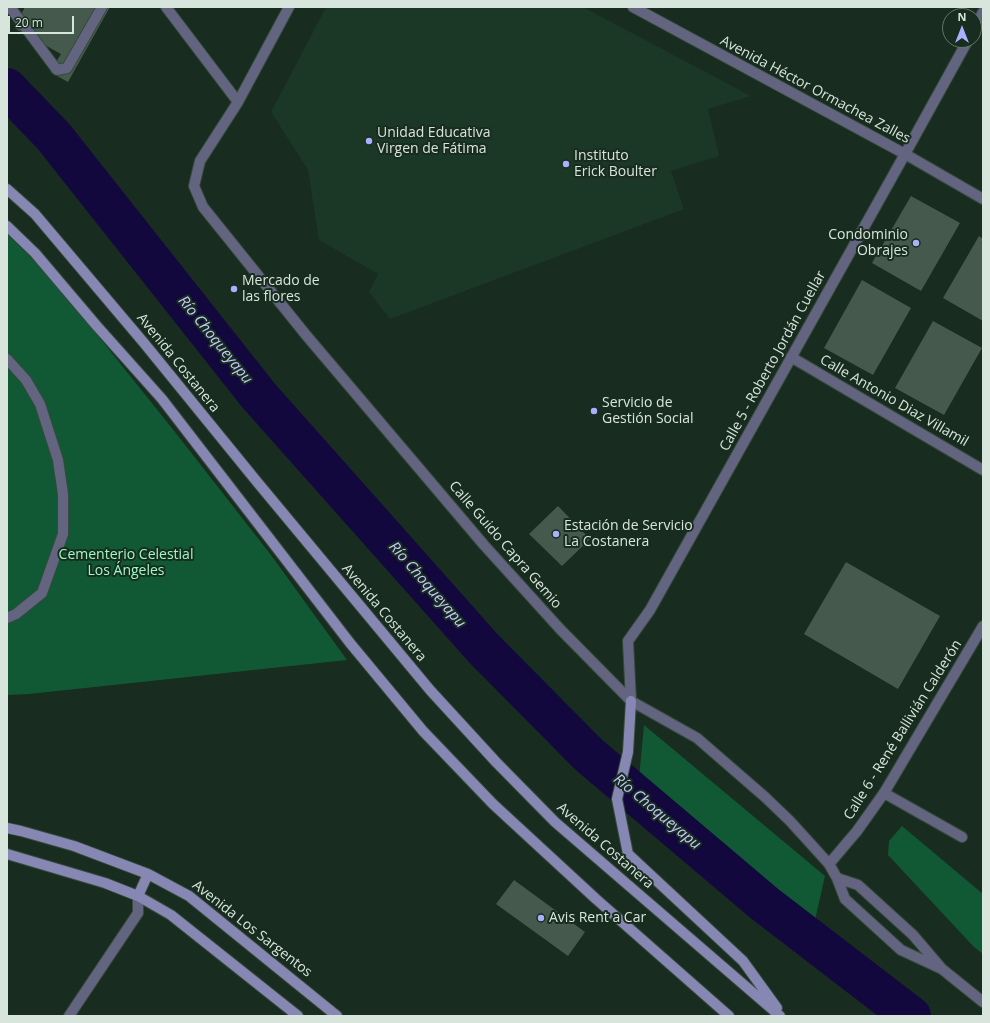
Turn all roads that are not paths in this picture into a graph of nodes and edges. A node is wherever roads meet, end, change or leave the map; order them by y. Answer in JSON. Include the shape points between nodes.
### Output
{"nodes":[{"id":1,"x":10,"y":7,"type":"edge"},
{"id":2,"x":102,"y":7,"type":"edge"},
{"id":3,"x":166,"y":7,"type":"edge"},
{"id":4,"x":289,"y":7,"type":"edge"},
{"id":5,"x":635,"y":8,"type":"edge"},
{"id":6,"x":964,"y":48,"type":"edge"},
{"id":7,"x":238,"y":102,"type":"junction"},
{"id":8,"x":905,"y":154,"type":"junction"},
{"id":9,"x":7,"y":189,"type":"edge"},
{"id":10,"x":983,"y":199,"type":"edge"},
{"id":11,"x":7,"y":226,"type":"edge"},
{"id":12,"x":791,"y":357,"type":"junction"},
{"id":13,"x":7,"y":359,"type":"edge"},
{"id":14,"x":983,"y":470,"type":"edge"},
{"id":15,"x":7,"y":618,"type":"edge"},
{"id":16,"x":983,"y":626,"type":"edge"},
{"id":17,"x":631,"y":701,"type":"junction"},
{"id":18,"x":884,"y":793,"type":"junction"},
{"id":19,"x":7,"y":828,"type":"edge"},
{"id":20,"x":962,"y":837,"type":"dead end"},
{"id":21,"x":7,"y":854,"type":"edge"},
{"id":22,"x":829,"y":864,"type":"junction"},
{"id":23,"x":148,"y":874,"type":"junction"},
{"id":24,"x":837,"y":878,"type":"junction"},
{"id":25,"x":138,"y":896,"type":"junction"},
{"id":26,"x":942,"y":969,"type":"junction"},
{"id":27,"x":983,"y":1002,"type":"edge"},
{"id":28,"x":68,"y":1016,"type":"edge"},
{"id":29,"x":298,"y":1016,"type":"edge"},
{"id":30,"x":338,"y":1016,"type":"edge"},
{"id":31,"x":729,"y":1016,"type":"edge"},
{"id":32,"x":781,"y":1016,"type":"edge"}],
"edges":[{"from":1,"to":2,"type":"street","via":[[57,70],[68,68]]},
{"from":3,"to":7,"type":"street"},
{"from":4,"to":7,"type":"street"},
{"from":5,"to":8,"type":"street","name":"Avenida Héctor Ormachea Zalles"},
{"from":6,"to":8,"type":"street","name":"Calle 5 - Roberto Jordán Cuellar"},
{"from":7,"to":17,"type":"street","name":"Calle Guido Capra Gemio","via":[[200,161],[194,186],[203,207],[321,353],[484,545],[560,629]]},
{"from":8,"to":10,"type":"street","name":"Avenida Héctor Ormachea Zalles"},
{"from":8,"to":12,"type":"street","name":"Calle 5 - Roberto Jordán Cuellar"},
{"from":9,"to":32,"type":"main road","name":"Avenida Costanera","via":[[35,214],[430,690],[496,762],[555,822]]},
{"from":11,"to":31,"type":"main road","via":[[35,253],[162,399],[350,643],[423,731],[493,804]]},
{"from":12,"to":14,"type":"street","name":"Calle Antonio Diaz Villamil"},
{"from":12,"to":17,"type":"street","name":"Calle 5 - Roberto Jordán Cuellar","via":[[650,610],[628,641]]},
{"from":13,"to":15,"type":"street","via":[[26,380],[40,404],[52,440],[58,460],[62,494],[62,534],[42,593]]},
{"from":16,"to":18,"type":"street","name":"Calle 6 - René Ballivián Calderón"},
{"from":17,"to":22,"type":"street","name":"Calle Guido Capra Gemio","via":[[697,738],[766,797]]},
{"from":17,"to":32,"type":"main road","via":[[628,752],[618,800],[628,854],[743,961]]},
{"from":18,"to":20,"type":"street"},
{"from":18,"to":22,"type":"street","name":"Calle 6 - René Ballivián Calderón"},
{"from":19,"to":23,"type":"main road","name":"Avenida Los Sargentos","via":[[74,846]]},
{"from":21,"to":25,"type":"main road","via":[[105,883]]},
{"from":22,"to":24,"type":"street","name":"Calle Guido Capra Gemio"},
{"from":23,"to":25,"type":"main road"},
{"from":23,"to":30,"type":"main road","name":"Avenida Los Sargentos","via":[[189,896]]},
{"from":24,"to":26,"type":"street","via":[[858,885],[913,935]]},
{"from":24,"to":26,"type":"street","name":"Calle Guido Capra Gemio","via":[[845,899],[901,950]]},
{"from":25,"to":28,"type":"street","via":[[138,913]]},
{"from":25,"to":29,"type":"main road","via":[[170,915]]},
{"from":26,"to":27,"type":"street"}]}
